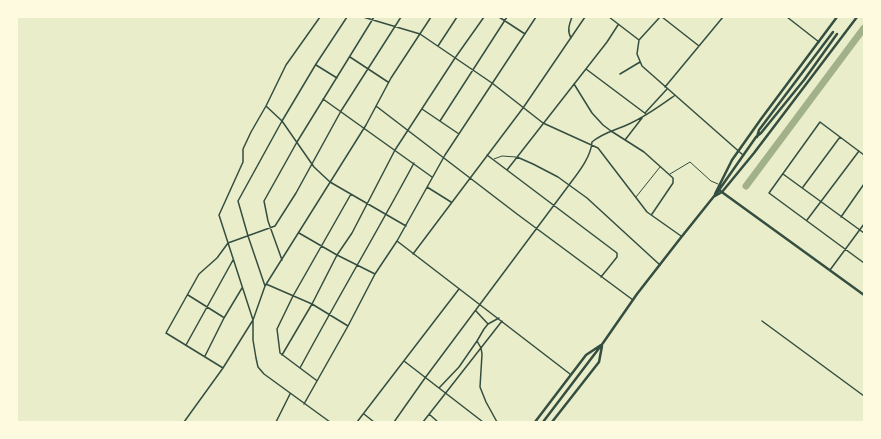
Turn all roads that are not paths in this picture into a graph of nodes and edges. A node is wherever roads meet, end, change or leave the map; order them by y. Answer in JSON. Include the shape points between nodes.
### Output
{"nodes":[{"id":1,"x":320,"y":17,"type":"edge"},
{"id":2,"x":347,"y":17,"type":"edge"},
{"id":3,"x":363,"y":17,"type":"edge"},
{"id":4,"x":374,"y":17,"type":"edge"},
{"id":5,"x":401,"y":17,"type":"edge"},
{"id":6,"x":431,"y":17,"type":"edge"},
{"id":7,"x":457,"y":17,"type":"edge"},
{"id":8,"x":484,"y":17,"type":"edge"},
{"id":9,"x":499,"y":17,"type":"edge"},
{"id":10,"x":507,"y":17,"type":"edge"},
{"id":11,"x":536,"y":17,"type":"edge"},
{"id":12,"x":572,"y":17,"type":"edge"},
{"id":13,"x":585,"y":17,"type":"edge"},
{"id":14,"x":609,"y":17,"type":"edge"},
{"id":15,"x":661,"y":17,"type":"edge"},
{"id":16,"x":723,"y":17,"type":"edge"},
{"id":17,"x":787,"y":17,"type":"edge"},
{"id":18,"x":837,"y":17,"type":"edge"},
{"id":19,"x":857,"y":17,"type":"edge"},
{"id":20,"x":372,"y":20,"type":"junction"},
{"id":21,"x":504,"y":20,"type":"junction"},
{"id":22,"x":618,"y":25,"type":"junction"},
{"id":23,"x":395,"y":27,"type":"junction"},
{"id":24,"x":833,"y":32,"type":"dead end"},
{"id":25,"x":420,"y":34,"type":"junction"},
{"id":26,"x":525,"y":34,"type":"junction"},
{"id":27,"x":838,"y":34,"type":"dead end"},
{"id":28,"x":571,"y":38,"type":"junction"},
{"id":29,"x":639,"y":40,"type":"junction"},
{"id":30,"x":819,"y":42,"type":"junction"},
{"id":31,"x":438,"y":46,"type":"junction"},
{"id":32,"x":699,"y":46,"type":"junction"},
{"id":33,"x":350,"y":56,"type":"junction"},
{"id":34,"x":455,"y":58,"type":"junction"},
{"id":35,"x":640,"y":62,"type":"junction"},
{"id":36,"x":316,"y":64,"type":"junction"},
{"id":37,"x":368,"y":69,"type":"junction"},
{"id":38,"x":472,"y":69,"type":"junction"},
{"id":39,"x":585,"y":69,"type":"junction"},
{"id":40,"x":620,"y":74,"type":"dead end"},
{"id":41,"x":337,"y":78,"type":"junction"},
{"id":42,"x":389,"y":82,"type":"junction"},
{"id":43,"x":492,"y":84,"type":"junction"},
{"id":44,"x":574,"y":84,"type":"junction"},
{"id":45,"x":664,"y":87,"type":"junction"},
{"id":46,"x":667,"y":89,"type":"junction"},
{"id":47,"x":674,"y":96,"type":"junction"},
{"id":48,"x":324,"y":99,"type":"junction"},
{"id":49,"x":266,"y":106,"type":"junction"},
{"id":50,"x":376,"y":106,"type":"junction"},
{"id":51,"x":523,"y":108,"type":"junction"},
{"id":52,"x":422,"y":109,"type":"junction"},
{"id":53,"x":340,"y":112,"type":"junction"},
{"id":54,"x":646,"y":114,"type":"junction"},
{"id":55,"x":642,"y":118,"type":"junction"},
{"id":56,"x":282,"y":121,"type":"junction"},
{"id":57,"x":440,"y":121,"type":"junction"},
{"id":58,"x":543,"y":123,"type":"junction"},
{"id":59,"x":363,"y":128,"type":"junction"},
{"id":60,"x":409,"y":130,"type":"junction"},
{"id":61,"x":611,"y":132,"type":"junction"},
{"id":62,"x":459,"y":134,"type":"junction"},
{"id":63,"x":756,"y":137,"type":"junction"},
{"id":64,"x":840,"y":137,"type":"junction"},
{"id":65,"x":625,"y":140,"type":"junction"},
{"id":66,"x":297,"y":142,"type":"junction"},
{"id":67,"x":592,"y":146,"type":"junction"},
{"id":68,"x":395,"y":150,"type":"junction"},
{"id":69,"x":738,"y":151,"type":"junction"},
{"id":70,"x":859,"y":151,"type":"junction"},
{"id":71,"x":487,"y":155,"type":"junction"},
{"id":72,"x":864,"y":155,"type":"edge"},
{"id":73,"x":744,"y":156,"type":"junction"},
{"id":74,"x":517,"y":157,"type":"junction"},
{"id":75,"x":444,"y":158,"type":"junction"},
{"id":76,"x":493,"y":159,"type":"junction"},
{"id":77,"x":312,"y":163,"type":"junction"},
{"id":78,"x":414,"y":164,"type":"junction"},
{"id":79,"x":661,"y":166,"type":"junction"},
{"id":80,"x":507,"y":170,"type":"junction"},
{"id":81,"x":783,"y":173,"type":"junction"},
{"id":82,"x":670,"y":174,"type":"junction"},
{"id":83,"x":470,"y":177,"type":"junction"},
{"id":84,"x":433,"y":178,"type":"junction"},
{"id":85,"x":330,"y":182,"type":"junction"},
{"id":86,"x":719,"y":184,"type":"junction"},
{"id":87,"x":864,"y":184,"type":"edge"},
{"id":88,"x":569,"y":185,"type":"junction"},
{"id":89,"x":722,"y":186,"type":"junction"},
{"id":90,"x":427,"y":187,"type":"junction"},
{"id":91,"x":802,"y":188,"type":"junction"},
{"id":92,"x":719,"y":190,"type":"junction"},
{"id":93,"x":722,"y":192,"type":"junction"},
{"id":94,"x":351,"y":194,"type":"junction"},
{"id":95,"x":636,"y":197,"type":"junction"},
{"id":96,"x":713,"y":198,"type":"junction"},
{"id":97,"x":451,"y":202,"type":"junction"},
{"id":98,"x":822,"y":202,"type":"junction"},
{"id":99,"x":367,"y":204,"type":"junction"},
{"id":100,"x":553,"y":206,"type":"junction"},
{"id":101,"x":386,"y":215,"type":"junction"},
{"id":102,"x":651,"y":215,"type":"junction"},
{"id":103,"x":841,"y":216,"type":"junction"},
{"id":104,"x":807,"y":221,"type":"junction"},
{"id":105,"x":864,"y":224,"type":"edge"},
{"id":106,"x":406,"y":226,"type":"junction"},
{"id":107,"x":271,"y":228,"type":"junction"},
{"id":108,"x":536,"y":228,"type":"junction"},
{"id":109,"x":860,"y":230,"type":"junction"},
{"id":110,"x":299,"y":233,"type":"junction"},
{"id":111,"x":864,"y":233,"type":"edge"},
{"id":112,"x":248,"y":236,"type":"junction"},
{"id":113,"x":681,"y":236,"type":"junction"},
{"id":114,"x":397,"y":241,"type":"junction"},
{"id":115,"x":228,"y":243,"type":"junction"},
{"id":116,"x":321,"y":245,"type":"junction"},
{"id":117,"x":845,"y":249,"type":"junction"},
{"id":118,"x":413,"y":254,"type":"junction"},
{"id":119,"x":337,"y":255,"type":"junction"},
{"id":120,"x":233,"y":260,"type":"junction"},
{"id":121,"x":282,"y":261,"type":"junction"},
{"id":122,"x":864,"y":263,"type":"edge"},
{"id":123,"x":357,"y":265,"type":"junction"},
{"id":124,"x":660,"y":265,"type":"junction"},
{"id":125,"x":830,"y":270,"type":"junction"},
{"id":126,"x":375,"y":274,"type":"junction"},
{"id":127,"x":601,"y":277,"type":"junction"},
{"id":128,"x":266,"y":285,"type":"junction"},
{"id":129,"x":242,"y":288,"type":"junction"},
{"id":130,"x":459,"y":289,"type":"junction"},
{"id":131,"x":188,"y":295,"type":"junction"},
{"id":132,"x":864,"y":295,"type":"edge"},
{"id":133,"x":293,"y":296,"type":"junction"},
{"id":134,"x":632,"y":300,"type":"junction"},
{"id":135,"x":312,"y":304,"type":"junction"},
{"id":136,"x":480,"y":304,"type":"junction"},
{"id":137,"x":206,"y":307,"type":"junction"},
{"id":138,"x":476,"y":310,"type":"junction"},
{"id":139,"x":328,"y":314,"type":"junction"},
{"id":140,"x":224,"y":318,"type":"junction"},
{"id":141,"x":499,"y":318,"type":"junction"},
{"id":142,"x":253,"y":320,"type":"junction"},
{"id":143,"x":502,"y":321,"type":"junction"},
{"id":144,"x":762,"y":321,"type":"dead end"},
{"id":145,"x":488,"y":324,"type":"junction"},
{"id":146,"x":348,"y":326,"type":"junction"},
{"id":147,"x":477,"y":341,"type":"junction"},
{"id":148,"x":603,"y":343,"type":"junction"},
{"id":149,"x":186,"y":346,"type":"junction"},
{"id":150,"x":481,"y":348,"type":"junction"},
{"id":151,"x":282,"y":355,"type":"junction"},
{"id":152,"x":205,"y":356,"type":"junction"},
{"id":153,"x":404,"y":361,"type":"junction"},
{"id":154,"x":223,"y":368,"type":"junction"},
{"id":155,"x":300,"y":368,"type":"junction"},
{"id":156,"x":571,"y":374,"type":"junction"},
{"id":157,"x":425,"y":378,"type":"junction"},
{"id":158,"x":316,"y":380,"type":"junction"},
{"id":159,"x":439,"y":388,"type":"junction"},
{"id":160,"x":445,"y":393,"type":"junction"},
{"id":161,"x":290,"y":394,"type":"junction"},
{"id":162,"x":864,"y":396,"type":"edge"},
{"id":163,"x":304,"y":404,"type":"junction"},
{"id":164,"x":364,"y":414,"type":"junction"},
{"id":165,"x":429,"y":414,"type":"junction"},
{"id":166,"x":184,"y":422,"type":"edge"},
{"id":167,"x":276,"y":422,"type":"edge"},
{"id":168,"x":330,"y":422,"type":"edge"},
{"id":169,"x":357,"y":422,"type":"edge"},
{"id":170,"x":374,"y":422,"type":"edge"},
{"id":171,"x":394,"y":422,"type":"edge"},
{"id":172,"x":423,"y":422,"type":"edge"},
{"id":173,"x":438,"y":422,"type":"edge"},
{"id":174,"x":483,"y":422,"type":"edge"},
{"id":175,"x":497,"y":422,"type":"edge"},
{"id":176,"x":535,"y":422,"type":"edge"},
{"id":177,"x":543,"y":422,"type":"edge"},
{"id":178,"x":552,"y":422,"type":"edge"}],
"edges":[{"from":1,"to":49,"type":"street","via":[[286,65]]},
{"from":2,"to":36,"type":"street"},
{"from":3,"to":20,"type":"street"},
{"from":4,"to":20,"type":"street"},
{"from":5,"to":23,"type":"street"},
{"from":6,"to":25,"type":"street"},
{"from":7,"to":31,"type":"street"},
{"from":8,"to":34,"type":"street"},
{"from":9,"to":21,"type":"street"},
{"from":10,"to":21,"type":"street"},
{"from":11,"to":26,"type":"street"},
{"from":12,"to":28,"type":"street","via":[[568,34]]},
{"from":13,"to":28,"type":"street"},
{"from":14,"to":22,"type":"street"},
{"from":15,"to":29,"type":"street"},
{"from":15,"to":32,"type":"street"},
{"from":16,"to":32,"type":"street"},
{"from":17,"to":30,"type":"street"},
{"from":18,"to":30,"type":"main road"},
{"from":19,"to":93,"type":"main road"},
{"from":20,"to":23,"type":"street"},
{"from":20,"to":33,"type":"street"},
{"from":21,"to":26,"type":"street"},
{"from":21,"to":38,"type":"street"},
{"from":22,"to":29,"type":"street"},
{"from":22,"to":39,"type":"street"},
{"from":23,"to":25,"type":"street"},
{"from":23,"to":37,"type":"street"},
{"from":24,"to":63,"type":"main road"},
{"from":25,"to":31,"type":"street"},
{"from":25,"to":42,"type":"street"},
{"from":26,"to":43,"type":"street"},
{"from":27,"to":63,"type":"main road","via":[[762,133]]},
{"from":28,"to":51,"type":"street"},
{"from":29,"to":35,"type":"street","via":[[637,54]]},
{"from":30,"to":69,"type":"main road"},
{"from":31,"to":34,"type":"street"},
{"from":32,"to":45,"type":"street"},
{"from":33,"to":37,"type":"street"},
{"from":33,"to":41,"type":"street"},
{"from":34,"to":38,"type":"street"},
{"from":34,"to":52,"type":"street"},
{"from":35,"to":40,"type":"street"},
{"from":35,"to":45,"type":"street"},
{"from":36,"to":41,"type":"street"},
{"from":36,"to":56,"type":"street"},
{"from":37,"to":42,"type":"street"},
{"from":37,"to":53,"type":"street"},
{"from":38,"to":43,"type":"street"},
{"from":38,"to":57,"type":"street"},
{"from":39,"to":44,"type":"street"},
{"from":39,"to":54,"type":"street"},
{"from":41,"to":48,"type":"street"},
{"from":42,"to":50,"type":"street"},
{"from":43,"to":51,"type":"street"},
{"from":43,"to":62,"type":"street"},
{"from":44,"to":58,"type":"street"},
{"from":44,"to":61,"type":"street","via":[[592,113]]},
{"from":45,"to":46,"type":"street"},
{"from":46,"to":47,"type":"street"},
{"from":46,"to":54,"type":"street"},
{"from":47,"to":54,"type":"street"},
{"from":47,"to":69,"type":"street"},
{"from":48,"to":53,"type":"street"},
{"from":48,"to":66,"type":"street"},
{"from":49,"to":56,"type":"street"},
{"from":49,"to":115,"type":"street","via":[[243,149],[243,162],[219,215]]},
{"from":50,"to":59,"type":"street"},
{"from":50,"to":60,"type":"street"},
{"from":51,"to":58,"type":"street"},
{"from":51,"to":71,"type":"street"},
{"from":52,"to":57,"type":"street"},
{"from":52,"to":60,"type":"street"},
{"from":53,"to":59,"type":"street"},
{"from":53,"to":77,"type":"street"},
{"from":54,"to":55,"type":"street"},
{"from":55,"to":61,"type":"street"},
{"from":55,"to":65,"type":"street"},
{"from":56,"to":66,"type":"street"},
{"from":56,"to":112,"type":"street","via":[[238,201]]},
{"from":57,"to":62,"type":"street"},
{"from":58,"to":67,"type":"street"},
{"from":58,"to":74,"type":"street"},
{"from":59,"to":68,"type":"street"},
{"from":59,"to":85,"type":"street"},
{"from":60,"to":68,"type":"street"},
{"from":60,"to":75,"type":"street"},
{"from":61,"to":65,"type":"street"},
{"from":61,"to":67,"type":"street","via":[[598,137],[592,142]]},
{"from":62,"to":75,"type":"street"},
{"from":63,"to":73,"type":"main road"},
{"from":64,"to":70,"type":"street"},
{"from":64,"to":81,"type":"street","via":[[820,122]]},
{"from":64,"to":91,"type":"street"},
{"from":65,"to":79,"type":"street"},
{"from":66,"to":77,"type":"street"},
{"from":66,"to":107,"type":"street","via":[[264,202]]},
{"from":67,"to":88,"type":"street"},
{"from":67,"to":95,"type":"street","via":[[600,150]]},
{"from":68,"to":78,"type":"street"},
{"from":68,"to":99,"type":"street"},
{"from":69,"to":73,"type":"street"},
{"from":69,"to":86,"type":"main road"},
{"from":70,"to":72,"type":"street"},
{"from":70,"to":98,"type":"street"},
{"from":71,"to":76,"type":"street"},
{"from":71,"to":83,"type":"street"},
{"from":73,"to":89,"type":"main road"},
{"from":74,"to":76,"type":"lane","via":[[502,156]]},
{"from":74,"to":80,"type":"street"},
{"from":74,"to":88,"type":"street"},
{"from":75,"to":83,"type":"street"},
{"from":75,"to":84,"type":"street"},
{"from":76,"to":80,"type":"street"},
{"from":77,"to":85,"type":"street"},
{"from":77,"to":107,"type":"street","via":[[296,193],[275,226]]},
{"from":78,"to":84,"type":"street"},
{"from":78,"to":101,"type":"street"},
{"from":79,"to":82,"type":"street"},
{"from":79,"to":95,"type":"lane"},
{"from":80,"to":100,"type":"street"},
{"from":81,"to":91,"type":"street"},
{"from":81,"to":104,"type":"street","via":[[769,193]]},
{"from":82,"to":86,"type":"lane","via":[[690,162],[711,181]]},
{"from":82,"to":102,"type":"street","via":[[673,183]]},
{"from":83,"to":97,"type":"street"},
{"from":83,"to":108,"type":"street"},
{"from":84,"to":90,"type":"street"},
{"from":85,"to":94,"type":"street"},
{"from":85,"to":110,"type":"street"},
{"from":86,"to":89,"type":"lane"},
{"from":86,"to":96,"type":"main road"},
{"from":87,"to":103,"type":"street"},
{"from":88,"to":100,"type":"street"},
{"from":88,"to":124,"type":"street"},
{"from":89,"to":92,"type":"main road"},
{"from":90,"to":97,"type":"street"},
{"from":90,"to":106,"type":"street"},
{"from":91,"to":98,"type":"street"},
{"from":92,"to":93,"type":"main road"},
{"from":92,"to":96,"type":"main road"},
{"from":93,"to":96,"type":"main road"},
{"from":93,"to":125,"type":"main road"},
{"from":94,"to":99,"type":"street"},
{"from":94,"to":116,"type":"street"},
{"from":95,"to":102,"type":"street"},
{"from":96,"to":113,"type":"main road"},
{"from":97,"to":118,"type":"street"},
{"from":98,"to":103,"type":"street"},
{"from":98,"to":104,"type":"street"},
{"from":99,"to":101,"type":"street"},
{"from":99,"to":119,"type":"street"},
{"from":100,"to":108,"type":"street"},
{"from":100,"to":127,"type":"street","via":[[617,254]]},
{"from":101,"to":106,"type":"street"},
{"from":101,"to":123,"type":"street"},
{"from":102,"to":113,"type":"street"},
{"from":103,"to":109,"type":"street"},
{"from":104,"to":117,"type":"street"},
{"from":105,"to":109,"type":"street"},
{"from":106,"to":114,"type":"street"},
{"from":107,"to":112,"type":"street"},
{"from":107,"to":121,"type":"street"},
{"from":108,"to":127,"type":"street"},
{"from":108,"to":136,"type":"street"},
{"from":109,"to":111,"type":"street"},
{"from":109,"to":117,"type":"street"},
{"from":110,"to":116,"type":"street"},
{"from":110,"to":121,"type":"street"},
{"from":112,"to":115,"type":"street"},
{"from":112,"to":128,"type":"street"},
{"from":113,"to":124,"type":"main road"},
{"from":114,"to":118,"type":"street"},
{"from":114,"to":126,"type":"street"},
{"from":115,"to":120,"type":"street"},
{"from":115,"to":131,"type":"street","via":[[217,258],[199,274]]},
{"from":116,"to":119,"type":"street"},
{"from":116,"to":133,"type":"street"},
{"from":117,"to":122,"type":"street"},
{"from":117,"to":125,"type":"street"},
{"from":118,"to":130,"type":"street"},
{"from":119,"to":123,"type":"street"},
{"from":119,"to":135,"type":"street"},
{"from":120,"to":129,"type":"street"},
{"from":120,"to":137,"type":"street"},
{"from":121,"to":128,"type":"street"},
{"from":123,"to":126,"type":"street"},
{"from":123,"to":139,"type":"street"},
{"from":124,"to":134,"type":"main road"},
{"from":125,"to":132,"type":"main road"},
{"from":126,"to":146,"type":"street"},
{"from":127,"to":134,"type":"street"},
{"from":128,"to":133,"type":"street"},
{"from":128,"to":142,"type":"street"},
{"from":129,"to":140,"type":"street"},
{"from":129,"to":142,"type":"street"},
{"from":130,"to":136,"type":"street"},
{"from":130,"to":153,"type":"street"},
{"from":131,"to":137,"type":"street"},
{"from":131,"to":149,"type":"street","via":[[166,334]]},
{"from":133,"to":135,"type":"street"},
{"from":133,"to":151,"type":"street","via":[[276,329]]},
{"from":134,"to":148,"type":"main road"},
{"from":135,"to":139,"type":"street"},
{"from":135,"to":151,"type":"street"},
{"from":136,"to":138,"type":"street"},
{"from":136,"to":141,"type":"street"},
{"from":137,"to":140,"type":"street"},
{"from":137,"to":149,"type":"street"},
{"from":138,"to":145,"type":"street"},
{"from":138,"to":157,"type":"street"},
{"from":139,"to":146,"type":"street"},
{"from":139,"to":155,"type":"street"},
{"from":140,"to":152,"type":"street"},
{"from":141,"to":143,"type":"street"},
{"from":141,"to":145,"type":"street"},
{"from":142,"to":154,"type":"street"},
{"from":142,"to":161,"type":"street","via":[[253,340],[258,367]]},
{"from":143,"to":150,"type":"street"},
{"from":143,"to":156,"type":"street"},
{"from":144,"to":162,"type":"street"},
{"from":145,"to":147,"type":"street"},
{"from":146,"to":158,"type":"street"},
{"from":147,"to":150,"type":"street"},
{"from":147,"to":159,"type":"street","via":[[459,367]]},
{"from":148,"to":156,"type":"main road","via":[[586,355]]},
{"from":148,"to":177,"type":"main road"},
{"from":148,"to":178,"type":"main road","via":[[598,362]]},
{"from":149,"to":152,"type":"street"},
{"from":150,"to":160,"type":"street"},
{"from":150,"to":175,"type":"street","via":[[480,387]]},
{"from":151,"to":155,"type":"street"},
{"from":152,"to":154,"type":"street"},
{"from":153,"to":157,"type":"street"},
{"from":153,"to":164,"type":"street"},
{"from":154,"to":166,"type":"street"},
{"from":155,"to":158,"type":"street"},
{"from":156,"to":176,"type":"main road"},
{"from":157,"to":159,"type":"street"},
{"from":157,"to":171,"type":"street"},
{"from":158,"to":163,"type":"street"},
{"from":159,"to":160,"type":"street"},
{"from":160,"to":165,"type":"street"},
{"from":160,"to":174,"type":"street"},
{"from":161,"to":163,"type":"street"},
{"from":161,"to":167,"type":"street"},
{"from":163,"to":168,"type":"street"},
{"from":164,"to":169,"type":"street"},
{"from":164,"to":170,"type":"street"},
{"from":165,"to":172,"type":"street"},
{"from":165,"to":173,"type":"street"}]}
